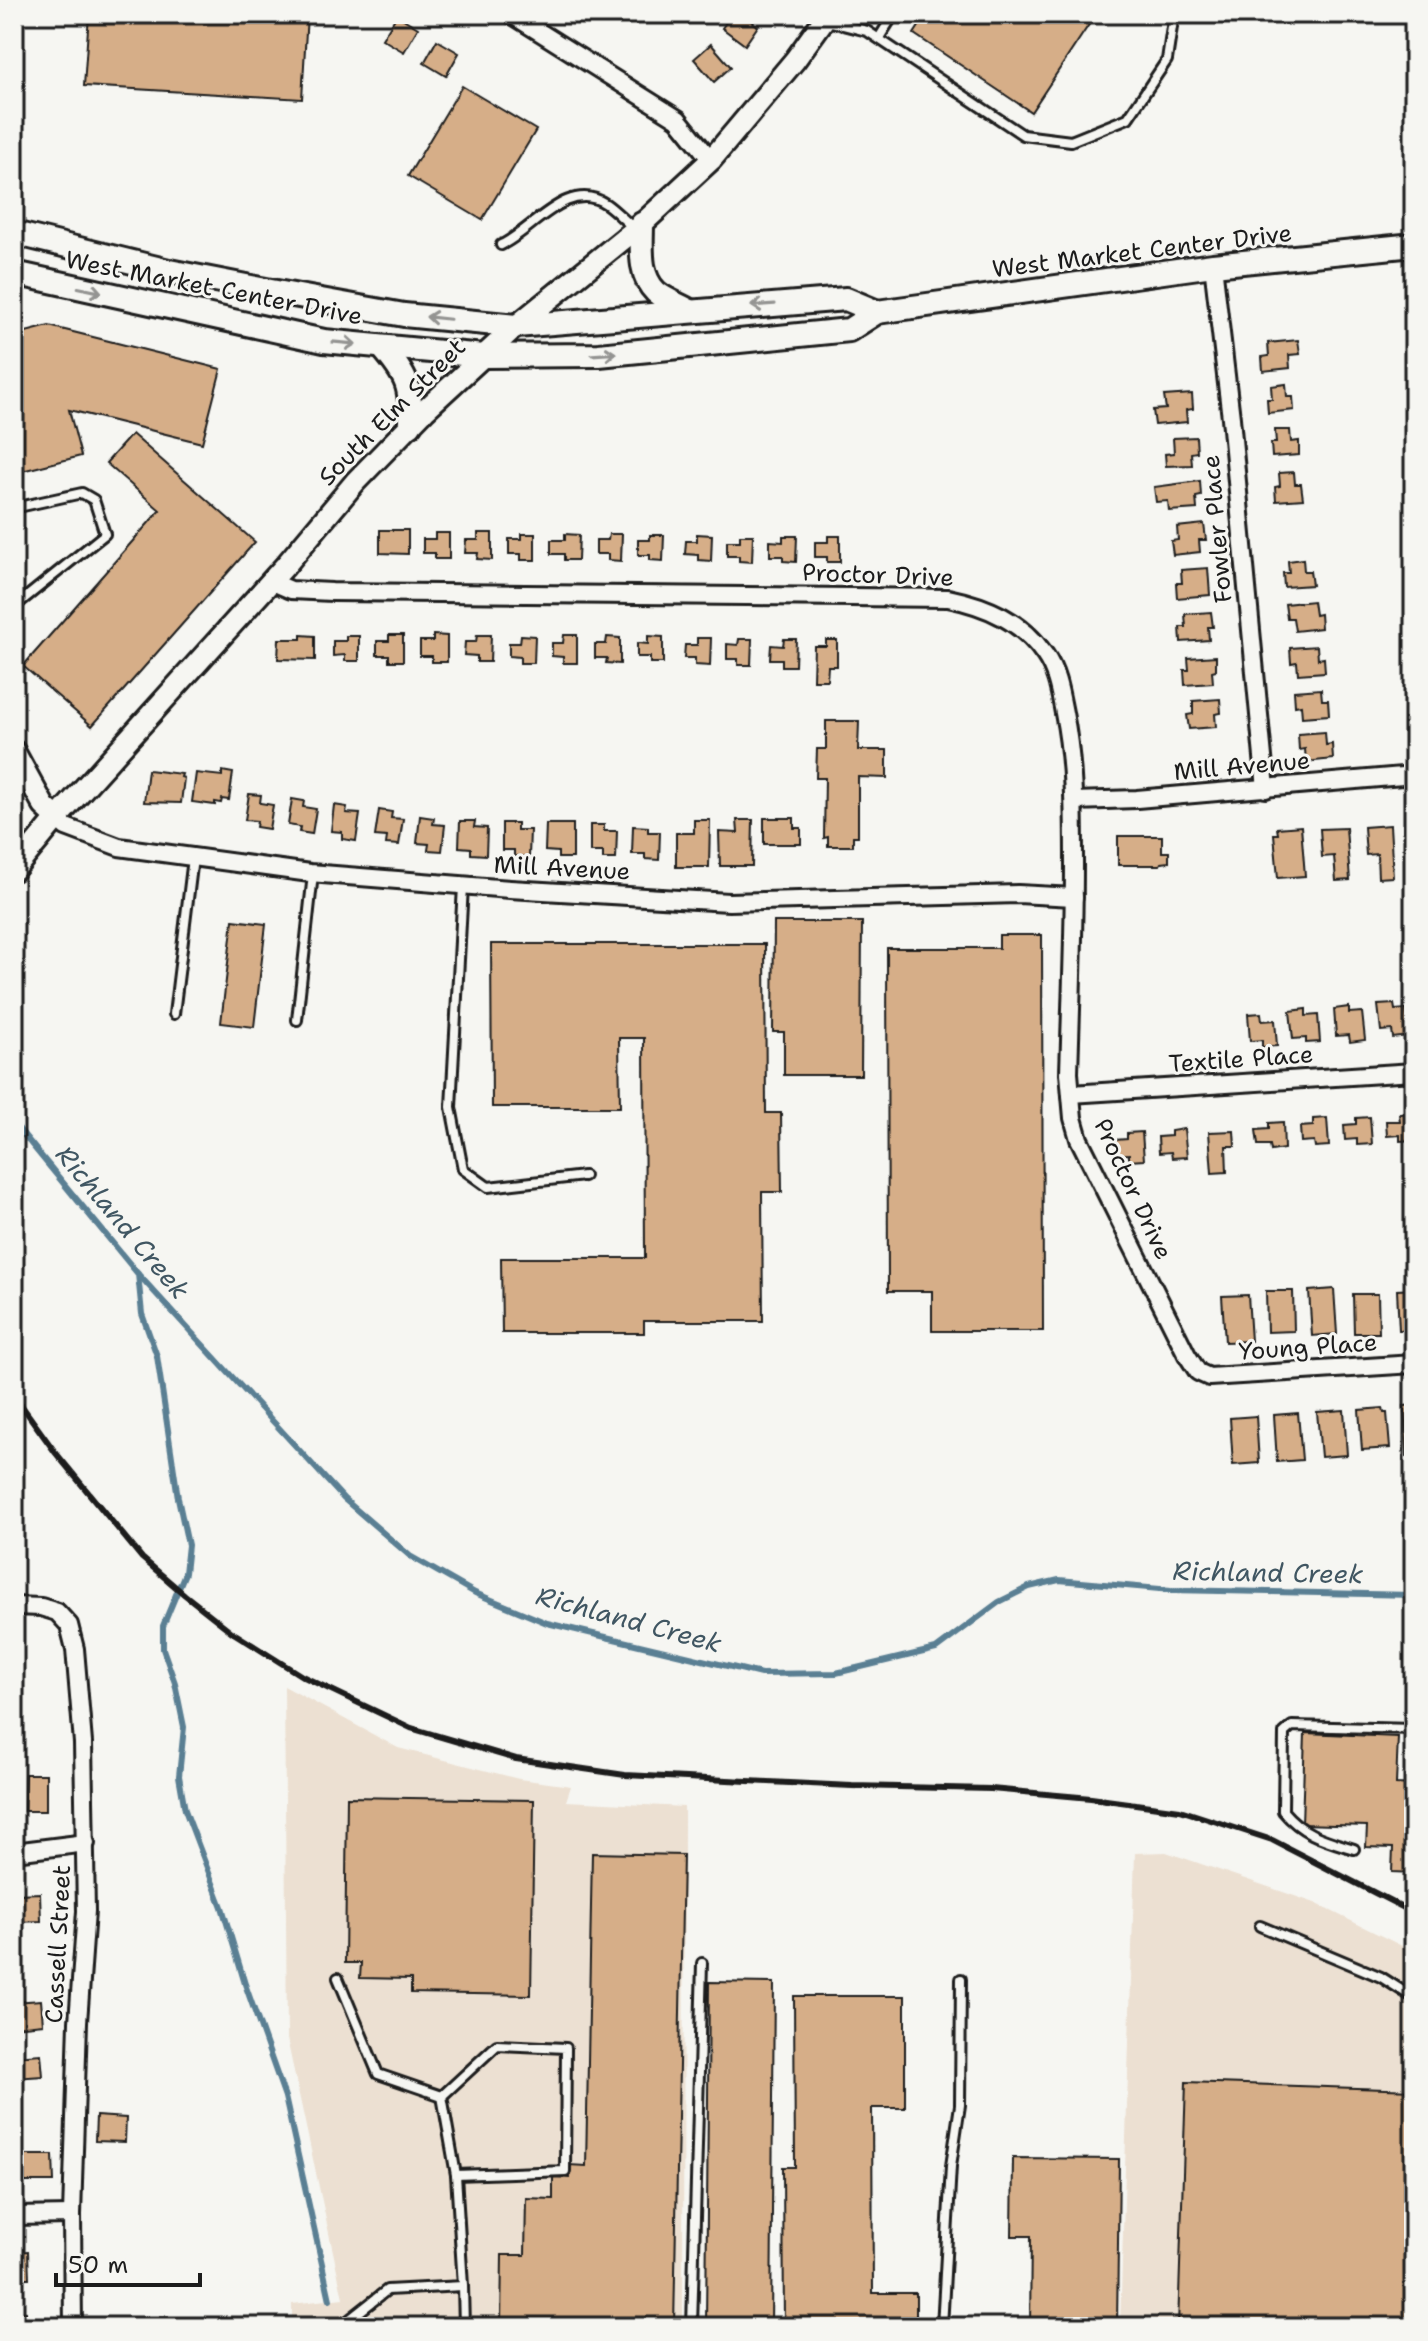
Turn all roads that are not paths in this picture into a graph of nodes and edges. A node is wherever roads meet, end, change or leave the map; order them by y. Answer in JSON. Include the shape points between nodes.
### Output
{"nodes":[{"id":1,"x":511,"y":14,"type":"edge"},
{"id":2,"x":894,"y":14,"type":"edge"},
{"id":3,"x":1174,"y":14,"type":"edge"},
{"id":4,"x":826,"y":17,"type":"edge"},
{"id":5,"x":879,"y":38,"type":"junction"},
{"id":6,"x":711,"y":160,"type":"junction"},
{"id":7,"x":639,"y":227,"type":"junction"},
{"id":8,"x":14,"y":233,"type":"edge"},
{"id":9,"x":501,"y":245,"type":"dead end"},
{"id":10,"x":1414,"y":245,"type":"edge"},
{"id":11,"x":1213,"y":265,"type":"junction"},
{"id":12,"x":14,"y":273,"type":"edge"},
{"id":13,"x":690,"y":311,"type":"junction"},
{"id":14,"x":877,"y":312,"type":"junction"},
{"id":15,"x":516,"y":326,"type":"junction"},
{"id":16,"x":382,"y":347,"type":"junction"},
{"id":17,"x":484,"y":356,"type":"junction"},
{"id":18,"x":410,"y":425,"type":"junction"},
{"id":19,"x":14,"y":508,"type":"edge"},
{"id":20,"x":270,"y":581,"type":"junction"},
{"id":21,"x":14,"y":585,"type":"edge"},
{"id":22,"x":16,"y":605,"type":"edge"},
{"id":23,"x":14,"y":751,"type":"edge"},
{"id":24,"x":1414,"y":775,"type":"edge"},
{"id":25,"x":1266,"y":789,"type":"junction"},
{"id":26,"x":1074,"y":801,"type":"junction"},
{"id":27,"x":57,"y":818,"type":"junction"},
{"id":28,"x":193,"y":858,"type":"junction"},
{"id":29,"x":14,"y":870,"type":"edge"},
{"id":30,"x":314,"y":873,"type":"junction"},
{"id":31,"x":463,"y":886,"type":"junction"},
{"id":32,"x":1074,"y":897,"type":"junction"},
{"id":33,"x":174,"y":1014,"type":"dead end"},
{"id":34,"x":297,"y":1020,"type":"dead end"},
{"id":35,"x":1414,"y":1072,"type":"edge"},
{"id":36,"x":1071,"y":1094,"type":"junction"},
{"id":37,"x":584,"y":1176,"type":"dead end"},
{"id":38,"x":1414,"y":1364,"type":"edge"},
{"id":39,"x":1205,"y":1375,"type":"joint"},
{"id":40,"x":14,"y":1606,"type":"edge"},
{"id":41,"x":1414,"y":1729,"type":"edge"},
{"id":42,"x":86,"y":1843,"type":"junction"},
{"id":43,"x":1354,"y":1849,"type":"dead end"},
{"id":44,"x":14,"y":1852,"type":"edge"},
{"id":45,"x":1260,"y":1926,"type":"dead end"},
{"id":46,"x":702,"y":1963,"type":"dead end"},
{"id":47,"x":338,"y":1978,"type":"dead end"},
{"id":48,"x":961,"y":1979,"type":"dead end"},
{"id":49,"x":1414,"y":1998,"type":"edge"},
{"id":50,"x":442,"y":2096,"type":"junction"},
{"id":51,"x":456,"y":2175,"type":"junction"},
{"id":52,"x":72,"y":2215,"type":"junction"},
{"id":53,"x":14,"y":2216,"type":"edge"},
{"id":54,"x":463,"y":2286,"type":"junction"},
{"id":55,"x":73,"y":2327,"type":"edge"},
{"id":56,"x":340,"y":2327,"type":"edge"},
{"id":57,"x":464,"y":2327,"type":"edge"},
{"id":58,"x":692,"y":2327,"type":"edge"},
{"id":59,"x":942,"y":2327,"type":"edge"}],
"edges":[{"from":1,"to":6,"type":"street","via":[[678,119]]},
{"from":2,"to":5,"type":"lane"},
{"from":3,"to":5,"type":"lane","via":[[1167,60],[1128,118],[1071,141],[1023,135]]},
{"from":4,"to":5,"type":"lane"},
{"from":4,"to":6,"type":"street","name":"South Elm Street"},
{"from":6,"to":7,"type":"street","name":"South Elm Street"},
{"from":7,"to":9,"type":"lane","via":[[605,203],[579,197],[558,205]]},
{"from":7,"to":13,"type":"main road","via":[[646,278],[656,292]]},
{"from":7,"to":15,"type":"street","name":"South Elm Street"},
{"from":15,"to":8,"type":"main road","name":"West Market Center Drive","one_way":true,"via":[[404,315],[271,291]]},
{"from":10,"to":11,"type":"main road","name":"West Market Center Drive"},
{"from":11,"to":14,"type":"main road","name":"West Market Center Drive"},
{"from":11,"to":25,"type":"street","name":"Fowler Place"},
{"from":12,"to":16,"type":"main road","name":"West Market Center Drive","one_way":true,"via":[[324,341]]},
{"from":14,"to":13,"type":"main road","name":"West Market Center Drive","one_way":true,"via":[[846,299]]},
{"from":13,"to":15,"type":"main road","name":"West Market Center Drive"},
{"from":17,"to":14,"type":"main road","name":"West Market Center Drive","one_way":true,"via":[[599,355],[849,330]]},
{"from":15,"to":17,"type":"street","name":"South Elm Street"},
{"from":16,"to":17,"type":"main road","name":"West Market Center Drive"},
{"from":16,"to":18,"type":"main road","via":[[403,371],[410,389]]},
{"from":17,"to":18,"type":"street","name":"South Elm Street"},
{"from":18,"to":20,"type":"street","name":"South Elm Street"},
{"from":19,"to":22,"type":"lane","via":[[82,493],[94,500],[105,534]]},
{"from":20,"to":26,"type":"street","name":"Proctor Drive","via":[[291,590],[332,592],[948,598],[971,603],[1002,614],[1033,638],[1047,658],[1068,733]]},
{"from":20,"to":27,"type":"street","name":"South Elm Street"},
{"from":21,"to":22,"type":"lane"},
{"from":23,"to":27,"type":"street","via":[[44,806]]},
{"from":24,"to":25,"type":"street","name":"Mill Avenue"},
{"from":25,"to":26,"type":"street","name":"Mill Avenue"},
{"from":26,"to":32,"type":"street","name":"Proctor Drive"},
{"from":27,"to":28,"type":"street","name":"Mill Avenue","via":[[66,827],[119,847]]},
{"from":27,"to":29,"type":"street","name":"South Elm Street"},
{"from":28,"to":30,"type":"street","name":"Mill Avenue"},
{"from":28,"to":33,"type":"lane"},
{"from":30,"to":31,"type":"street","name":"Mill Avenue"},
{"from":30,"to":34,"type":"lane"},
{"from":31,"to":32,"type":"street","name":"Mill Avenue","via":[[729,902]]},
{"from":31,"to":37,"type":"lane","via":[[451,1107],[463,1169],[488,1187]]},
{"from":32,"to":36,"type":"street","name":"Proctor Drive"},
{"from":35,"to":36,"type":"street","name":"Textile Place"},
{"from":36,"to":39,"type":"street","name":"Proctor Drive","via":[[1079,1139],[1187,1355]]},
{"from":38,"to":39,"type":"street","name":"Young Place"},
{"from":40,"to":42,"type":"street","name":"Cassell Street","via":[[57,1612],[69,1625],[83,1743]]},
{"from":41,"to":43,"type":"lane","via":[[1292,1726],[1284,1733],[1283,1811],[1296,1826]]},
{"from":42,"to":44,"type":"street"},
{"from":42,"to":52,"type":"street","name":"Cassell Street"},
{"from":45,"to":49,"type":"lane","via":[[1381,1977]]},
{"from":46,"to":58,"type":"lane"},
{"from":47,"to":50,"type":"lane","via":[[378,2074]]},
{"from":48,"to":59,"type":"lane","via":[[960,2105],[951,2166]]},
{"from":50,"to":51,"type":"lane"},
{"from":50,"to":51,"type":"lane","via":[[497,2045],[566,2048],[565,2171]]},
{"from":51,"to":54,"type":"lane"},
{"from":52,"to":53,"type":"street"},
{"from":52,"to":55,"type":"street","name":"Cassell Street"},
{"from":54,"to":56,"type":"lane","via":[[387,2290]]},
{"from":54,"to":57,"type":"lane"}]}
